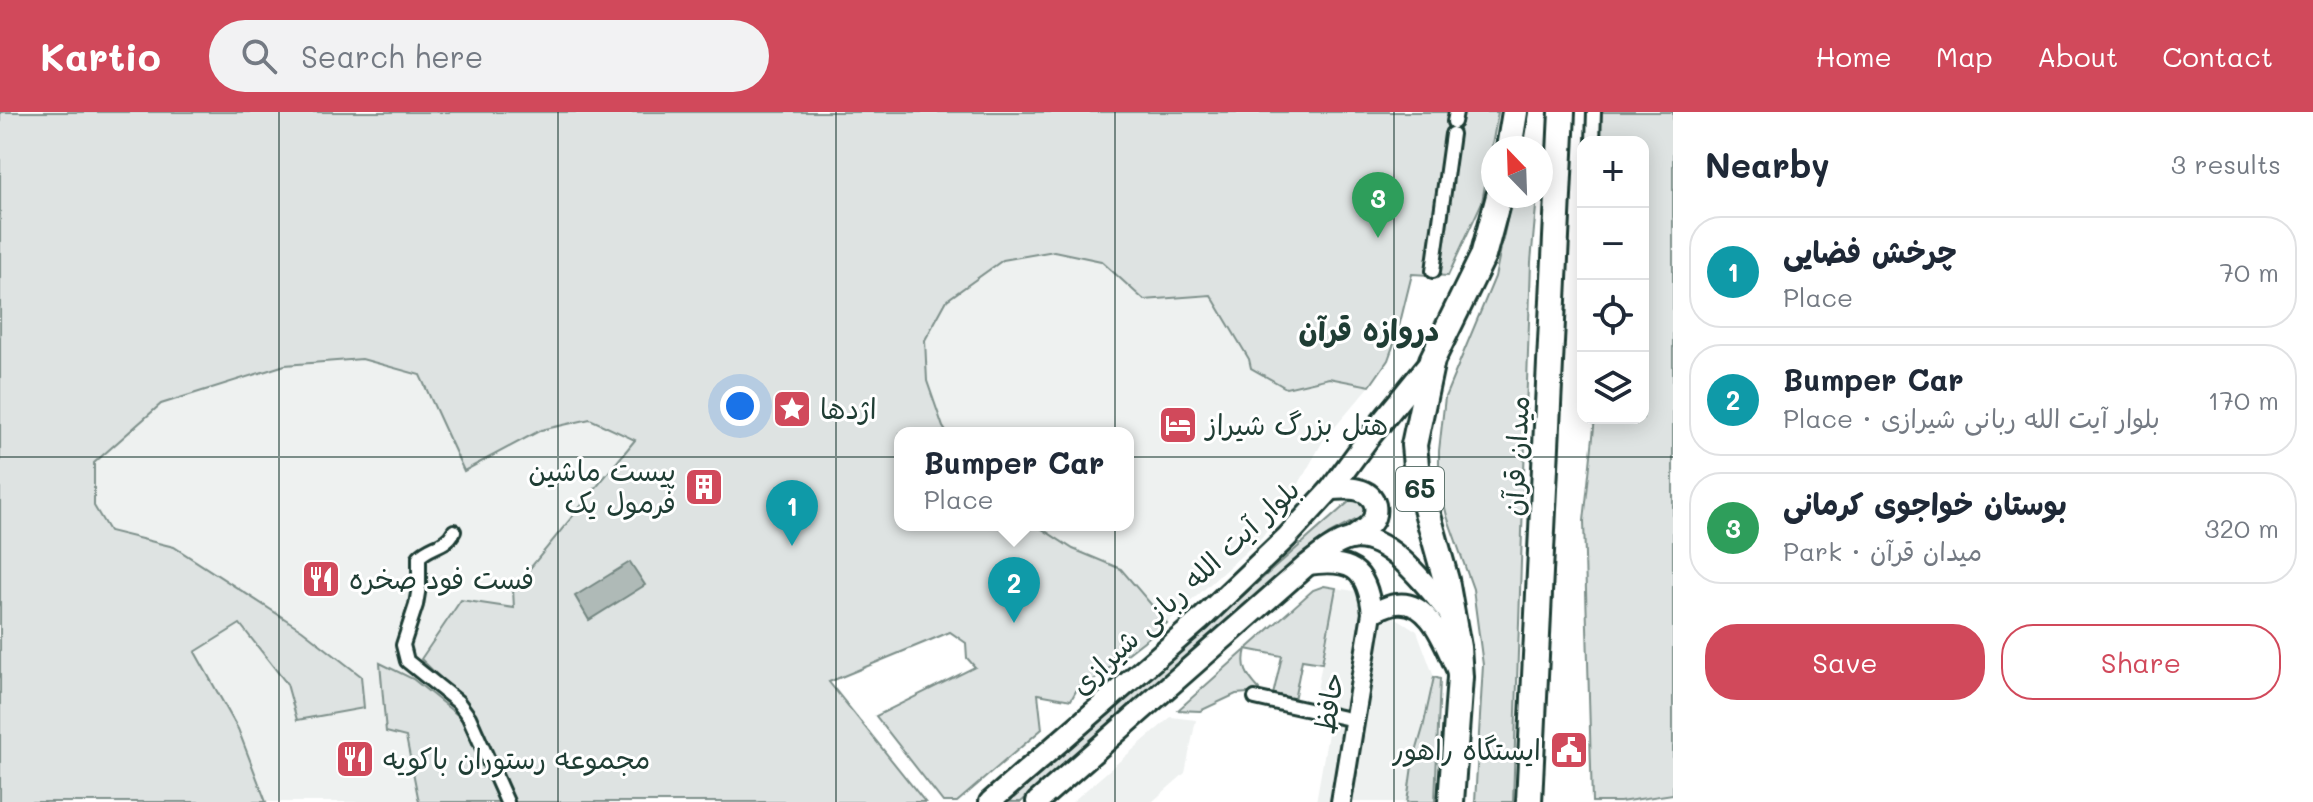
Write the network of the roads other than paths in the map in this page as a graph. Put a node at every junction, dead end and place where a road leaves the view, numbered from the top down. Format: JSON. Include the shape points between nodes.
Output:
{"nodes":[{"id":1,"x":1515,"y":112,"type":"edge"},
{"id":2,"x":1562,"y":112,"type":"edge"},
{"id":3,"x":1594,"y":112,"type":"edge"},
{"id":4,"x":1454,"y":123,"type":"edge"},
{"id":5,"x":1511,"y":136,"type":"edge"},
{"id":6,"x":1593,"y":136,"type":"edge"},
{"id":7,"x":1496,"y":208,"type":"edge"},
{"id":8,"x":1433,"y":271,"type":"dead end"},
{"id":9,"x":1432,"y":360,"type":"junction"},
{"id":10,"x":1331,"y":489,"type":"junction"},
{"id":11,"x":454,"y":531,"type":"dead end"},
{"id":12,"x":1351,"y":539,"type":"junction"},
{"id":13,"x":1307,"y":565,"type":"junction"},
{"id":14,"x":1372,"y":613,"type":"junction"},
{"id":15,"x":1452,"y":616,"type":"junction"},
{"id":16,"x":1460,"y":677,"type":"junction"},
{"id":17,"x":1255,"y":698,"type":"dead end"},
{"id":18,"x":1354,"y":720,"type":"junction"},
{"id":19,"x":1049,"y":798,"type":"edge"},
{"id":20,"x":507,"y":802,"type":"edge"},
{"id":21,"x":990,"y":802,"type":"edge"},
{"id":22,"x":1341,"y":802,"type":"edge"},
{"id":23,"x":1451,"y":802,"type":"edge"},
{"id":24,"x":1529,"y":802,"type":"edge"}],
"edges":[{"from":1,"to":5,"type":"highway"},
{"from":2,"to":24,"type":"highway","name":"میدان قرآن"},
{"from":3,"to":6,"type":"street"},
{"from":4,"to":8,"type":"street"},
{"from":7,"to":9,"type":"highway","number":"65","via":[[1483,256]]},
{"from":9,"to":10,"type":"main road","name":"بلوار آیت الله ربانی شیرازی"},
{"from":9,"to":15,"type":"highway","number":"65","via":[[1414,459]]},
{"from":10,"to":12,"type":"main road","via":[[1362,491],[1375,503],[1372,522]]},
{"from":10,"to":21,"type":"main road","name":"بلوار آیت الله ربانی شیرازی","via":[[1199,621]]},
{"from":11,"to":20,"type":"street","via":[[445,543],[419,557],[416,605],[403,645],[407,661],[469,717]]},
{"from":12,"to":13,"type":"main road"},
{"from":12,"to":15,"type":"main road","via":[[1374,541],[1393,553]]},
{"from":13,"to":14,"type":"main road","via":[[1341,563],[1354,569],[1369,590]]},
{"from":13,"to":19,"type":"main road"},
{"from":14,"to":16,"type":"main road","via":[[1399,603],[1422,611]]},
{"from":14,"to":18,"type":"main road","name":"حافظ"},
{"from":15,"to":16,"type":"highway","number":"65"},
{"from":16,"to":23,"type":"highway","number":"65"},
{"from":17,"to":18,"type":"street"},
{"from":18,"to":22,"type":"main road","name":"حافظ"}]}
